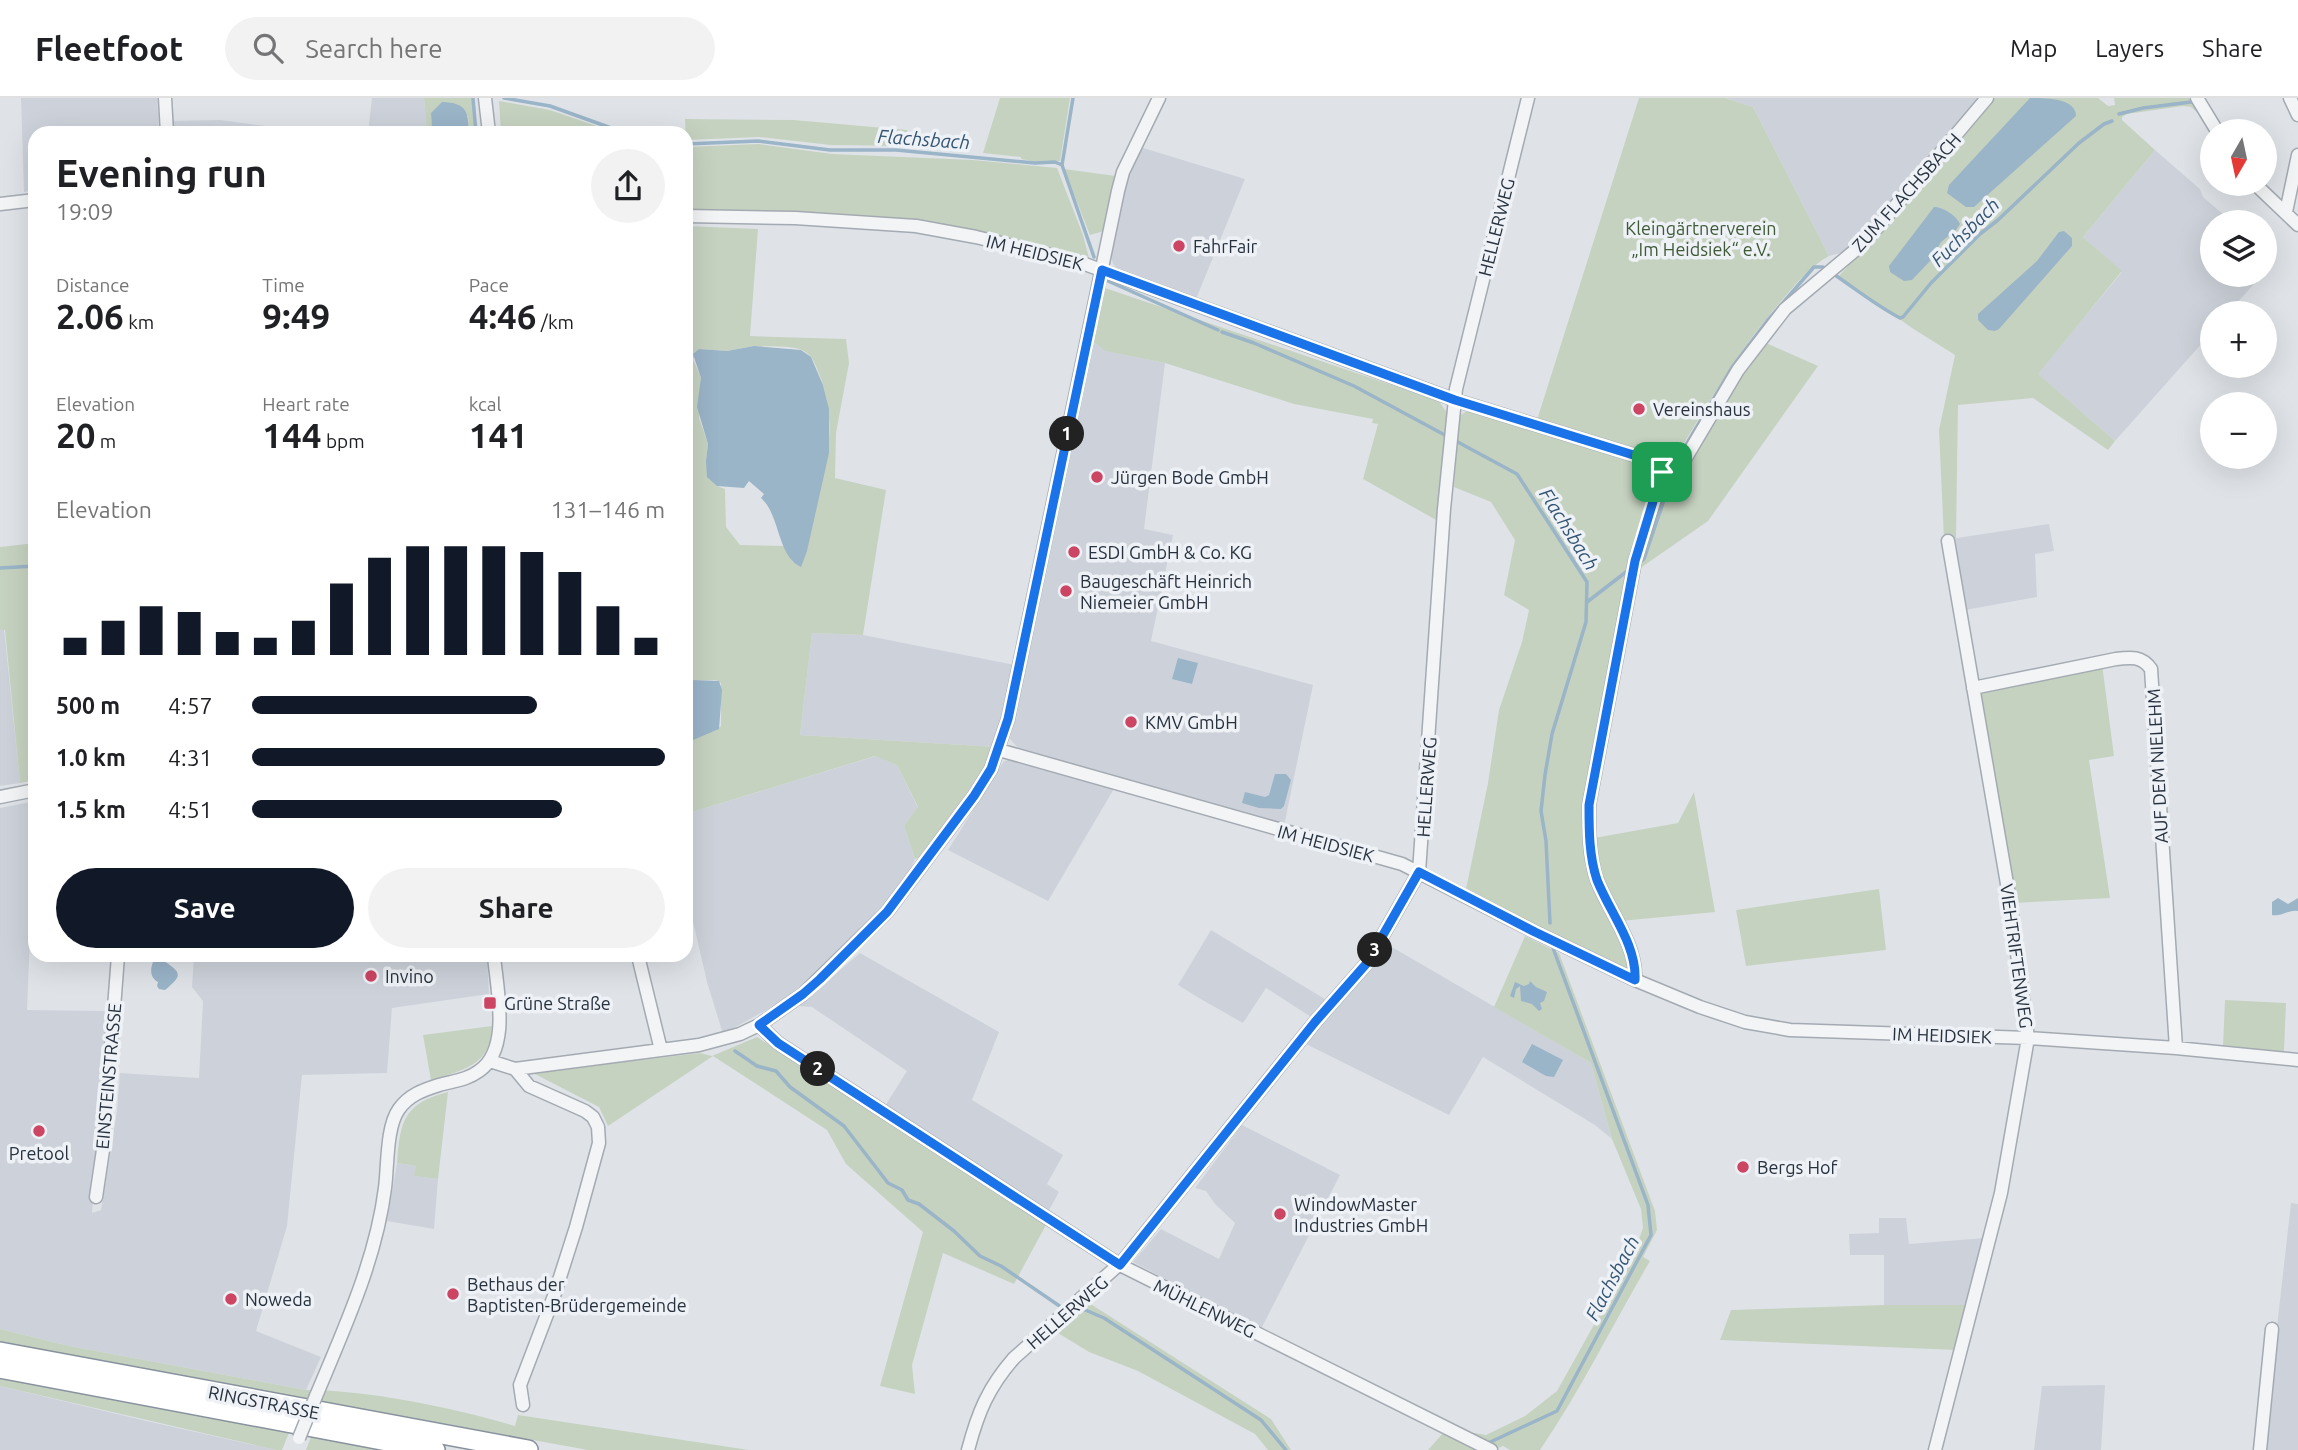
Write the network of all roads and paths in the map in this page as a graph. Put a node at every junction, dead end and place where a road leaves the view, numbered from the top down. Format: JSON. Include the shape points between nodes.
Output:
{"nodes":[{"id":1,"x":165,"y":98,"type":"edge"},
{"id":2,"x":485,"y":98,"type":"edge"},
{"id":3,"x":1159,"y":98,"type":"edge"},
{"id":4,"x":1528,"y":98,"type":"edge"},
{"id":5,"x":1987,"y":98,"type":"edge"},
{"id":6,"x":2197,"y":98,"type":"edge"},
{"id":7,"x":2290,"y":98,"type":"edge"},
{"id":8,"x":2298,"y":115,"type":"edge"},
{"id":9,"x":2210,"y":119,"type":"edge"},
{"id":10,"x":167,"y":126,"type":"edge"},
{"id":11,"x":488,"y":126,"type":"edge"},
{"id":12,"x":2298,"y":155,"type":"edge"},
{"id":13,"x":2293,"y":182,"type":"junction"},
{"id":14,"x":2268,"y":197,"type":"joint"},
{"id":15,"x":28,"y":201,"type":"edge"},
{"id":16,"x":0,"y":204,"type":"edge"},
{"id":17,"x":2286,"y":212,"type":"junction"},
{"id":18,"x":693,"y":216,"type":"edge"},
{"id":19,"x":2298,"y":225,"type":"edge"},
{"id":20,"x":1102,"y":270,"type":"junction"},
{"id":21,"x":1455,"y":400,"type":"junction"},
{"id":22,"x":1662,"y":472,"type":"junction"},
{"id":23,"x":1948,"y":541,"type":"dead end"},
{"id":24,"x":1973,"y":688,"type":"junction"},
{"id":25,"x":999,"y":750,"type":"junction"},
{"id":26,"x":28,"y":791,"type":"edge"},
{"id":27,"x":0,"y":797,"type":"edge"},
{"id":28,"x":1419,"y":872,"type":"junction"},
{"id":29,"x":118,"y":962,"type":"edge"},
{"id":30,"x":494,"y":962,"type":"edge"},
{"id":31,"x":639,"y":962,"type":"edge"},
{"id":32,"x":1635,"y":980,"type":"junction"},
{"id":33,"x":759,"y":1025,"type":"junction"},
{"id":34,"x":2028,"y":1038,"type":"junction"},
{"id":35,"x":2176,"y":1048,"type":"junction"},
{"id":36,"x":661,"y":1050,"type":"junction"},
{"id":37,"x":2298,"y":1060,"type":"edge"},
{"id":38,"x":490,"y":1061,"type":"junction"},
{"id":39,"x":515,"y":1069,"type":"junction"},
{"id":40,"x":96,"y":1197,"type":"dead end"},
{"id":41,"x":1120,"y":1265,"type":"junction"},
{"id":42,"x":2272,"y":1329,"type":"dead end"},
{"id":43,"x":0,"y":1352,"type":"edge"},
{"id":44,"x":0,"y":1368,"type":"edge"},
{"id":45,"x":523,"y":1405,"type":"dead end"},
{"id":46,"x":297,"y":1444,"type":"edge"},
{"id":47,"x":435,"y":1450,"type":"edge"},
{"id":48,"x":528,"y":1450,"type":"edge"},
{"id":49,"x":968,"y":1450,"type":"edge"},
{"id":50,"x":1491,"y":1450,"type":"edge"},
{"id":51,"x":1935,"y":1450,"type":"edge"},
{"id":52,"x":2260,"y":1450,"type":"edge"}],
"edges":[{"from":1,"to":10,"type":"street"},
{"from":2,"to":11,"type":"street"},
{"from":3,"to":20,"type":"street","via":[[1124,172]]},
{"from":4,"to":21,"type":"street","name":"HELLERWEG"},
{"from":5,"to":22,"type":"street","name":"ZUM FLACHSBACH","via":[[1865,242],[1796,298],[1764,334],[1684,461]]},
{"from":6,"to":9,"type":"street"},
{"from":7,"to":8,"type":"street"},
{"from":12,"to":13,"type":"street"},
{"from":13,"to":14,"type":"street"},
{"from":13,"to":17,"type":"street"},
{"from":14,"to":17,"type":"street"},
{"from":15,"to":16,"type":"street"},
{"from":17,"to":19,"type":"street"},
{"from":18,"to":20,"type":"street","name":"IM HEIDSIEK","via":[[916,226]]},
{"from":20,"to":21,"type":"street","name":"IM HEIDSIEK"},
{"from":20,"to":25,"type":"street"},
{"from":21,"to":22,"type":"street","name":"IM HEIDSIEK","via":[[1653,461]]},
{"from":21,"to":28,"type":"street","name":"HELLERWEG"},
{"from":22,"to":32,"type":"street","via":[[1635,561],[1589,805],[1596,877],[1631,949]]},
{"from":23,"to":24,"type":"street","name":"VIEHTRIFTENWEG"},
{"from":24,"to":34,"type":"street","name":"VIEHTRIFTENWEG","via":[[2011,907]]},
{"from":24,"to":35,"type":"street","name":"AUF DEM NIELEHM","via":[[2124,658],[2141,659],[2151,669]]},
{"from":25,"to":28,"type":"street","name":"IM HEIDSIEK"},
{"from":25,"to":33,"type":"street","via":[[974,796],[887,912],[820,979]]},
{"from":26,"to":27,"type":"street"},
{"from":28,"to":32,"type":"street","name":"IM HEIDSIEK"},
{"from":28,"to":41,"type":"street","name":"HELLERWEG","via":[[1367,963]]},
{"from":29,"to":40,"type":"street","name":"EINSTEINSTRASSE"},
{"from":30,"to":38,"type":"street","via":[[499,1031]]},
{"from":31,"to":36,"type":"street"},
{"from":32,"to":34,"type":"street","name":"IM HEIDSIEK","via":[[1700,1007],[1774,1028]]},
{"from":33,"to":36,"type":"street","via":[[722,1040]]},
{"from":33,"to":41,"type":"street","name":"MÜHLENWEG","via":[[778,1043]]},
{"from":34,"to":35,"type":"street","name":"IM HEIDSIEK"},
{"from":34,"to":51,"type":"street","name":"VIEHTRIFTENWEG","via":[[2001,1193]]},
{"from":35,"to":37,"type":"street","name":"IM HEIDSIEK"},
{"from":36,"to":39,"type":"street"},
{"from":38,"to":39,"type":"street"},
{"from":38,"to":46,"type":"street","bridge":true,"via":[[464,1079],[419,1091],[395,1115],[376,1234],[348,1319]]},
{"from":39,"to":45,"type":"street","via":[[528,1086],[593,1117],[599,1143],[554,1296],[520,1385]]},
{"from":41,"to":49,"type":"street","name":"HELLERWEG","via":[[1002,1372],[981,1406]]},
{"from":41,"to":50,"type":"street","name":"MÜHLENWEG"},
{"from":42,"to":52,"type":"street"},
{"from":43,"to":48,"type":"highway","name":"RINGSTRASSE"},
{"from":44,"to":47,"type":"highway","name":"RINGSTRASSE"}]}
